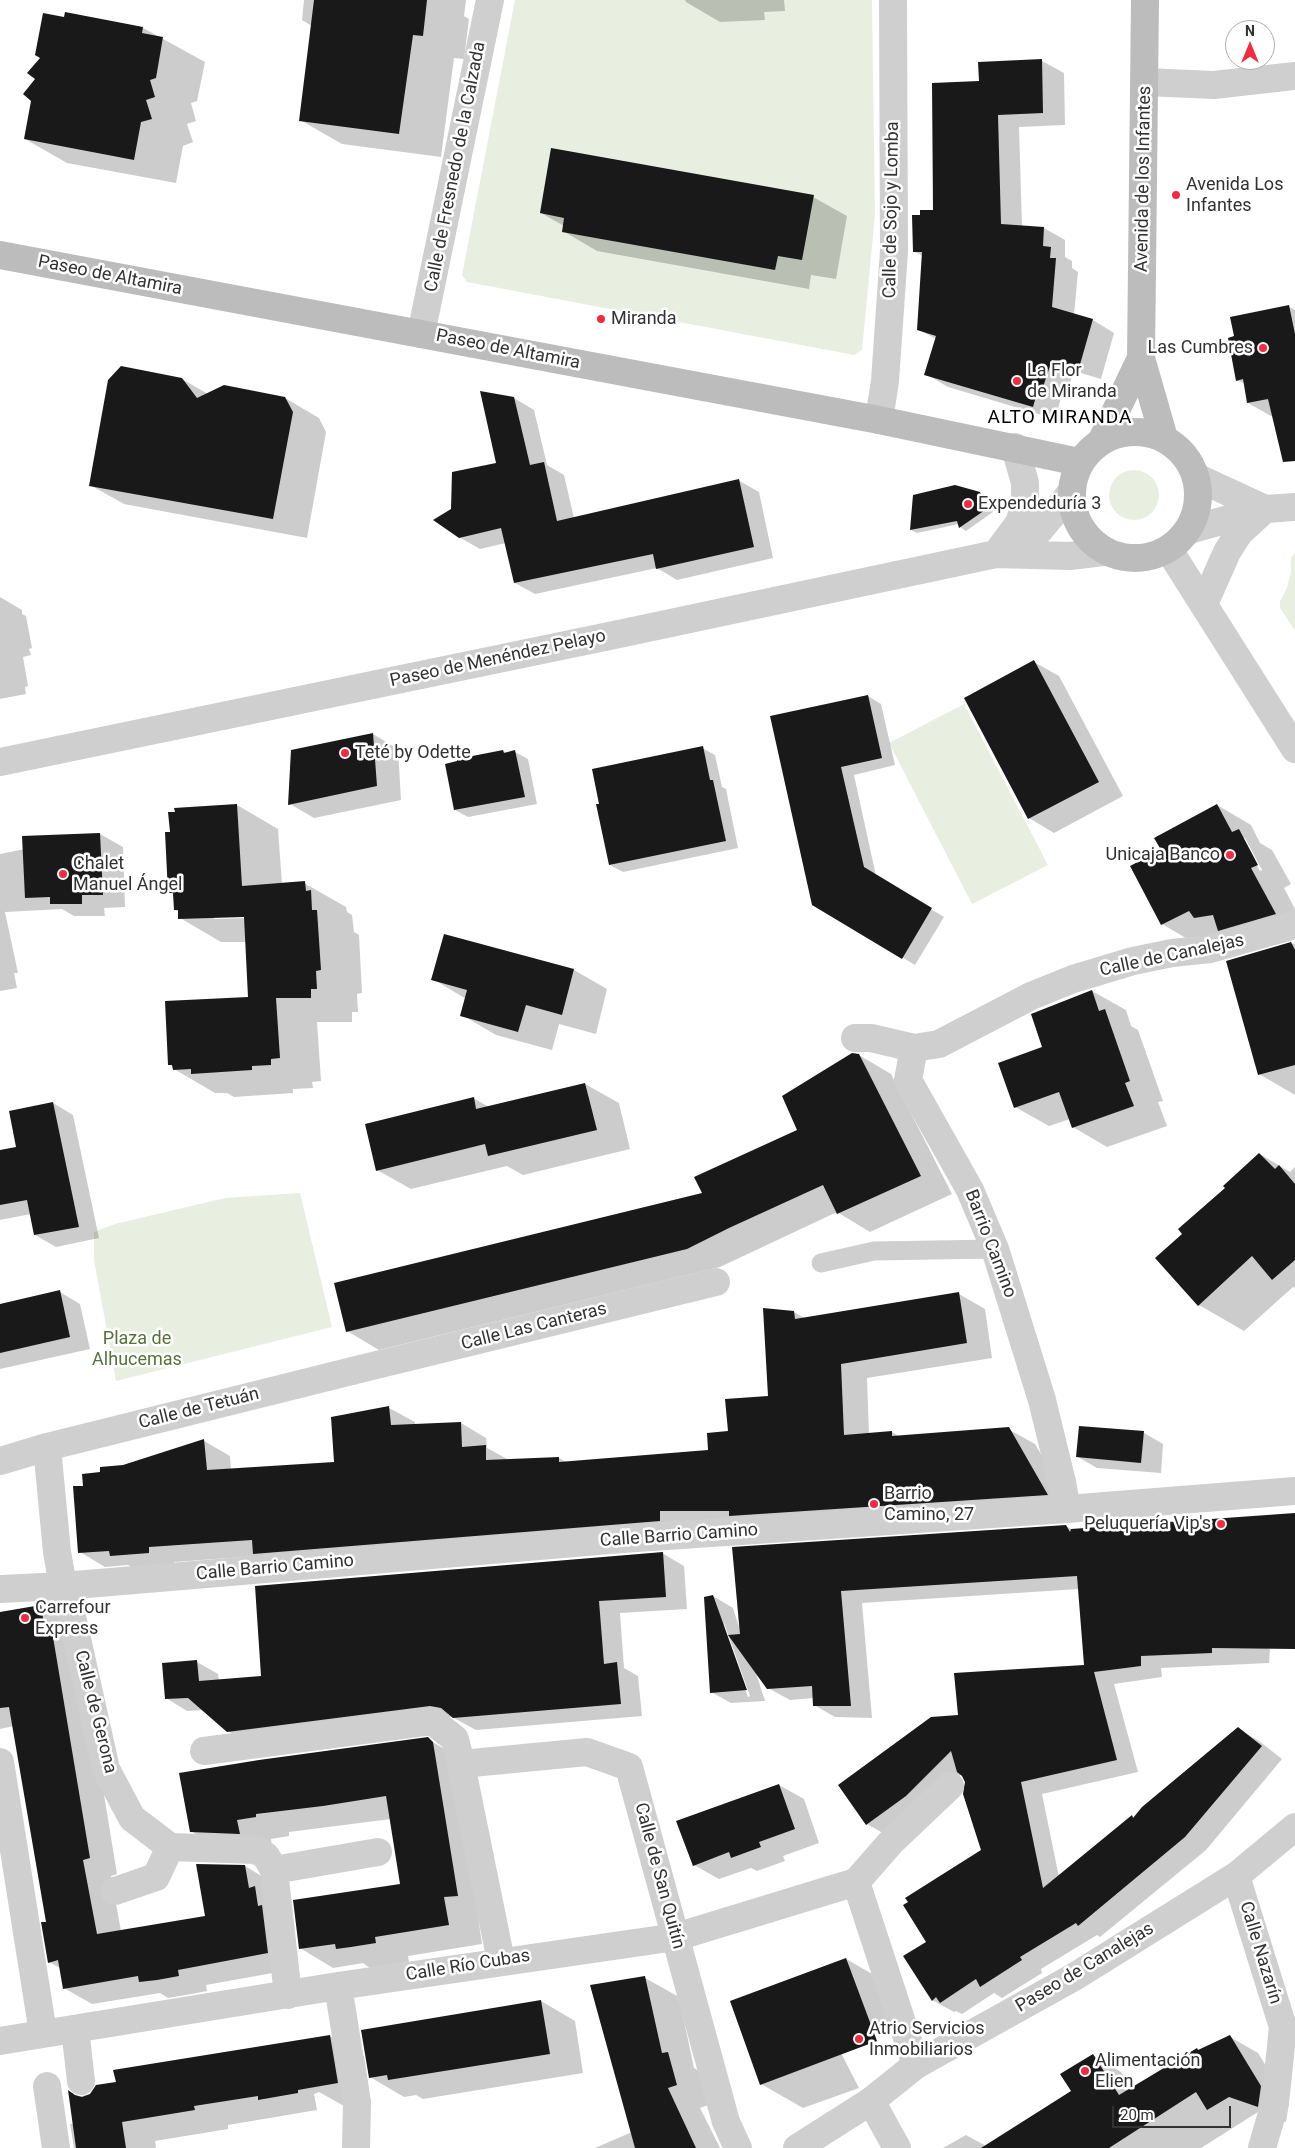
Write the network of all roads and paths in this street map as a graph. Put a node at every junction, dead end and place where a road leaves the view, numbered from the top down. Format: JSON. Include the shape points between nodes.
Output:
{"nodes":[{"id":1,"x":490,"y":0,"type":"edge"},
{"id":2,"x":893,"y":0,"type":"edge"},
{"id":3,"x":1145,"y":0,"type":"edge"},
{"id":4,"x":1295,"y":76,"type":"edge"},
{"id":5,"x":1145,"y":82,"type":"junction"},
{"id":6,"x":0,"y":255,"type":"edge"},
{"id":7,"x":421,"y":334,"type":"junction"},
{"id":8,"x":1141,"y":358,"type":"junction"},
{"id":9,"x":878,"y":420,"type":"junction"},
{"id":10,"x":1164,"y":438,"type":"junction"},
{"id":11,"x":1102,"y":440,"type":"junction"},
{"id":12,"x":1016,"y":447,"type":"junction"},
{"id":13,"x":1079,"y":462,"type":"junction"},
{"id":14,"x":1196,"y":477,"type":"junction"},
{"id":15,"x":1070,"y":495,"type":"junction"},
{"id":16,"x":1295,"y":507,"type":"edge"},
{"id":17,"x":1265,"y":509,"type":"junction"},
{"id":18,"x":1189,"y":530,"type":"junction"},
{"id":19,"x":1169,"y":550,"type":"junction"},
{"id":20,"x":1103,"y":552,"type":"junction"},
{"id":21,"x":996,"y":554,"type":"junction"},
{"id":22,"x":1204,"y":604,"type":"junction"},
{"id":23,"x":1295,"y":749,"type":"edge"},
{"id":24,"x":0,"y":762,"type":"edge"},
{"id":25,"x":1295,"y":925,"type":"edge"},
{"id":26,"x":855,"y":1038,"type":"dead end"},
{"id":27,"x":914,"y":1048,"type":"junction"},
{"id":28,"x":995,"y":1249,"type":"junction"},
{"id":29,"x":821,"y":1263,"type":"dead end"},
{"id":30,"x":716,"y":1282,"type":"dead end"},
{"id":31,"x":352,"y":1370,"type":"joint"},
{"id":32,"x":47,"y":1447,"type":"junction"},
{"id":33,"x":0,"y":1461,"type":"edge"},
{"id":34,"x":1295,"y":1490,"type":"edge"},
{"id":35,"x":1067,"y":1509,"type":"junction"},
{"id":36,"x":63,"y":1586,"type":"junction"},
{"id":37,"x":0,"y":1589,"type":"edge"},
{"id":38,"x":204,"y":1750,"type":"dead end"},
{"id":39,"x":0,"y":1762,"type":"edge"},
{"id":40,"x":462,"y":1764,"type":"junction"},
{"id":41,"x":950,"y":1786,"type":"dead end"},
{"id":42,"x":1295,"y":1827,"type":"edge"},
{"id":43,"x":170,"y":1847,"type":"junction"},
{"id":44,"x":378,"y":1852,"type":"dead end"},
{"id":45,"x":274,"y":1870,"type":"junction"},
{"id":46,"x":1236,"y":1876,"type":"junction"},
{"id":47,"x":856,"y":1882,"type":"junction"},
{"id":48,"x":115,"y":1891,"type":"dead end"},
{"id":49,"x":676,"y":1937,"type":"junction"},
{"id":50,"x":502,"y":1961,"type":"junction"},
{"id":51,"x":338,"y":1986,"type":"junction"},
{"id":52,"x":288,"y":1996,"type":"junction"},
{"id":53,"x":75,"y":2029,"type":"junction"},
{"id":54,"x":43,"y":2033,"type":"junction"},
{"id":55,"x":0,"y":2041,"type":"edge"},
{"id":56,"x":916,"y":2065,"type":"junction"},
{"id":57,"x":81,"y":2081,"type":"dead end"},
{"id":58,"x":47,"y":2086,"type":"dead end"},
{"id":59,"x":871,"y":2101,"type":"junction"},
{"id":60,"x":56,"y":2148,"type":"edge"},
{"id":61,"x":356,"y":2148,"type":"edge"},
{"id":62,"x":738,"y":2148,"type":"edge"},
{"id":63,"x":797,"y":2148,"type":"edge"},
{"id":64,"x":897,"y":2148,"type":"edge"},
{"id":65,"x":1262,"y":2148,"type":"edge"}],
"edges":[{"from":1,"to":7,"type":"street","name":"Calle de Fresnedo de la Calzada"},
{"from":2,"to":9,"type":"street","name":"Calle de Sojo y Lomba","via":[[894,251],[885,382]]},
{"from":3,"to":5,"type":"main road","name":"Avenida de los Infantes"},
{"from":4,"to":5,"type":"street","via":[[1214,85]]},
{"from":5,"to":8,"type":"main road","name":"Avenida de los Infantes"},
{"from":6,"to":7,"type":"main road","name":"Paseo de Altamira"},
{"from":7,"to":9,"type":"main road","name":"Paseo de Altamira"},
{"from":8,"to":10,"type":"main road","name":"Avenida de los Infantes"},
{"from":8,"to":11,"type":"main road","name":"Avenida de los Infantes"},
{"from":9,"to":12,"type":"main road","name":"Paseo de Altamira"},
{"from":10,"to":11,"type":"main road","via":[[1136,430]]},
{"from":10,"to":14,"type":"main road","via":[[1182,452]]},
{"from":11,"to":13,"type":"main road"},
{"from":12,"to":13,"type":"main road","name":"Paseo de Altamira"},
{"from":12,"to":21,"type":"street","via":[[1025,483],[1025,505],[1019,523]]},
{"from":13,"to":15,"type":"main road"},
{"from":14,"to":17,"type":"street"},
{"from":14,"to":18,"type":"main road","via":[[1198,506]]},
{"from":15,"to":20,"type":"main road","via":[[1078,525]]},
{"from":15,"to":21,"type":"street","name":"Paseo de Menéndez Pelayo","via":[[1037,533]]},
{"from":16,"to":17,"type":"street"},
{"from":17,"to":18,"type":"street"},
{"from":17,"to":22,"type":"street","via":[[1239,533]]},
{"from":18,"to":19,"type":"main road"},
{"from":19,"to":20,"type":"main road","via":[[1136,560]]},
{"from":19,"to":22,"type":"street"},
{"from":20,"to":21,"type":"street","name":"Paseo de Menéndez Pelayo","via":[[1070,556]]},
{"from":21,"to":24,"type":"street","name":"Paseo de Menéndez Pelayo"},
{"from":22,"to":23,"type":"street"},
{"from":25,"to":27,"type":"street","name":"Calle de Canalejas","via":[[1210,950],[1133,961],[1073,979],[1031,996],[939,1044]]},
{"from":26,"to":27,"type":"street","via":[[871,1038]]},
{"from":27,"to":28,"type":"street","name":"Barrio Camino","via":[[908,1080],[970,1190]]},
{"from":28,"to":29,"type":"lane","via":[[874,1251]]},
{"from":28,"to":35,"type":"street","name":"Barrio Camino","via":[[1042,1400]]},
{"from":30,"to":31,"type":"street","name":"Calle Las Canteras"},
{"from":31,"to":32,"type":"street","name":"Calle de Tetuán"},
{"from":32,"to":33,"type":"street","name":"Calle de Tetuán"},
{"from":32,"to":36,"type":"street"},
{"from":34,"to":35,"type":"street","name":"Calle Barrio Camino"},
{"from":35,"to":36,"type":"street","name":"Calle Barrio Camino","via":[[613,1540]]},
{"from":36,"to":37,"type":"street"},
{"from":36,"to":43,"type":"street","name":"Calle de Gerona","via":[[106,1769],[132,1818]]},
{"from":38,"to":40,"type":"street","via":[[432,1721],[455,1739]]},
{"from":39,"to":54,"type":"street"},
{"from":40,"to":49,"type":"street","name":"Calle de San Quitín","via":[[587,1752],[629,1767]]},
{"from":40,"to":50,"type":"street"},
{"from":41,"to":47,"type":"street","via":[[892,1841]]},
{"from":42,"to":46,"type":"street","name":"Paseo de Canalejas"},
{"from":43,"to":45,"type":"street","via":[[256,1850],[266,1856]]},
{"from":43,"to":48,"type":"street","via":[[156,1877]]},
{"from":44,"to":45,"type":"street"},
{"from":45,"to":52,"type":"street"},
{"from":46,"to":56,"type":"street","name":"Paseo de Canalejas","via":[[1074,1977]]},
{"from":46,"to":65,"type":"street","name":"Calle Nazarín","via":[[1283,2027],[1275,2103]]},
{"from":47,"to":49,"type":"street","name":"Calle Río Cubas"},
{"from":47,"to":56,"type":"street"},
{"from":49,"to":50,"type":"street","name":"Calle Río Cubas"},
{"from":49,"to":62,"type":"street","name":"Calle de San Quitín","via":[[726,2122]]},
{"from":50,"to":51,"type":"street","name":"Calle Río Cubas"},
{"from":51,"to":52,"type":"street","name":"Calle Río Cubas"},
{"from":51,"to":61,"type":"street","via":[[357,2104]]},
{"from":52,"to":53,"type":"street","name":"Calle Río Cubas"},
{"from":53,"to":54,"type":"street","name":"Calle Río Cubas"},
{"from":53,"to":57,"type":"street"},
{"from":54,"to":55,"type":"street","name":"Calle Río Cubas"},
{"from":56,"to":59,"type":"street","name":"Paseo de Canalejas"},
{"from":58,"to":60,"type":"street"},
{"from":59,"to":63,"type":"street","name":"Paseo de Canalejas"},
{"from":59,"to":64,"type":"street"}]}
